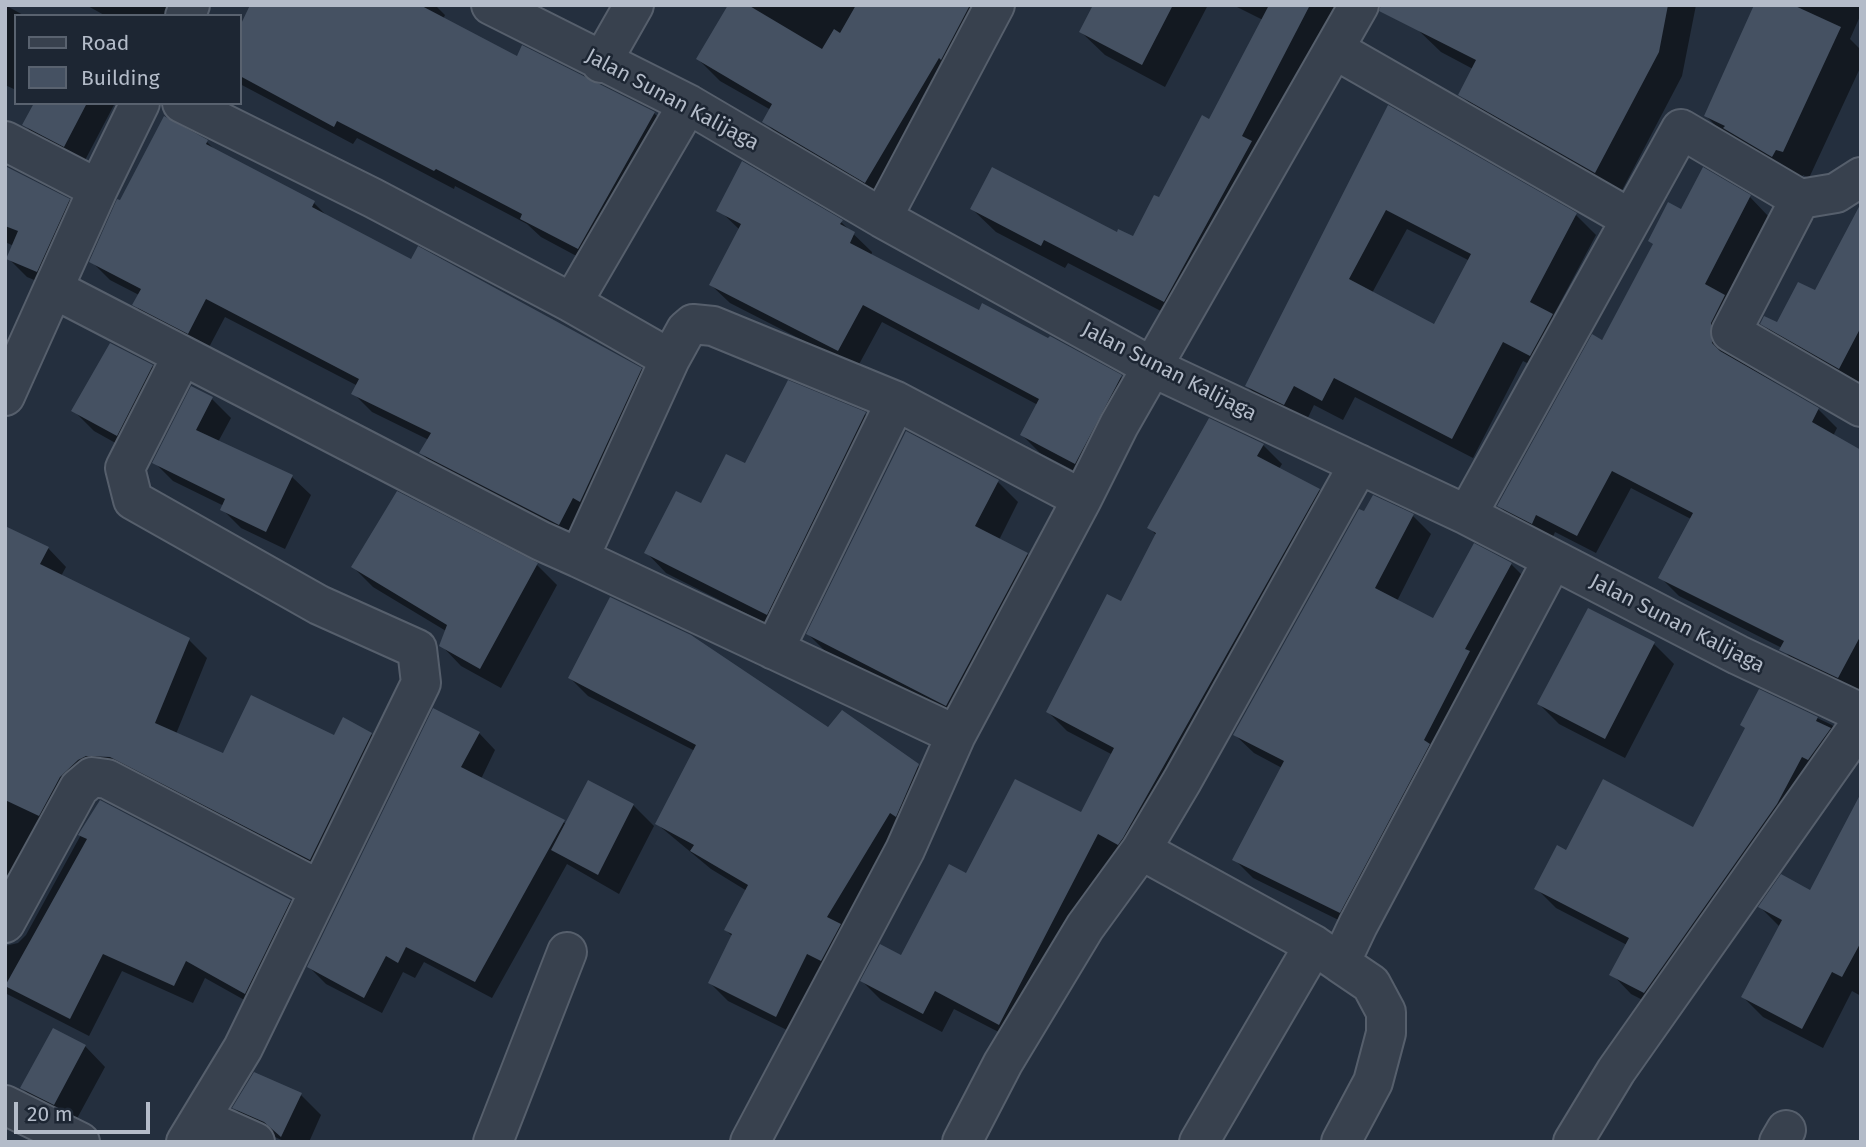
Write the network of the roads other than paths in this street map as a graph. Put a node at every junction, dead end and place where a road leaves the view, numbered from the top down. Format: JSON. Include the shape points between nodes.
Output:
{"nodes":[{"id":1,"x":491,"y":5,"type":"edge"},
{"id":2,"x":634,"y":5,"type":"edge"},
{"id":3,"x":996,"y":5,"type":"edge"},
{"id":4,"x":1359,"y":5,"type":"edge"},
{"id":5,"x":1334,"y":49,"type":"junction"},
{"id":6,"x":601,"y":63,"type":"junction"},
{"id":7,"x":688,"y":104,"type":"junction"},
{"id":8,"x":139,"y":105,"type":"edge"},
{"id":9,"x":186,"y":105,"type":"edge"},
{"id":10,"x":5,"y":141,"type":"edge"},
{"id":11,"x":1861,"y":177,"type":"edge"},
{"id":12,"x":98,"y":189,"type":"junction"},
{"id":13,"x":1800,"y":199,"type":"junction"},
{"id":14,"x":882,"y":218,"type":"junction"},
{"id":15,"x":1629,"y":218,"type":"junction"},
{"id":16,"x":54,"y":289,"type":"junction"},
{"id":17,"x":572,"y":303,"type":"junction"},
{"id":18,"x":182,"y":356,"type":"junction"},
{"id":19,"x":670,"y":359,"type":"junction"},
{"id":20,"x":1154,"y":368,"type":"junction"},
{"id":21,"x":5,"y":396,"type":"edge"},
{"id":22,"x":896,"y":401,"type":"junction"},
{"id":23,"x":1861,"y":407,"type":"edge"},
{"id":24,"x":1359,"y":464,"type":"junction"},
{"id":25,"x":1082,"y":499,"type":"junction"},
{"id":26,"x":1467,"y":514,"type":"junction"},
{"id":27,"x":579,"y":558,"type":"junction"},
{"id":28,"x":1552,"y":561,"type":"junction"},
{"id":29,"x":774,"y":650,"type":"junction"},
{"id":30,"x":1861,"y":713,"type":"edge"},
{"id":31,"x":1861,"y":723,"type":"edge"},
{"id":32,"x":956,"y":735,"type":"junction"},
{"id":33,"x":1141,"y":850,"type":"junction"},
{"id":34,"x":318,"y":889,"type":"junction"},
{"id":35,"x":5,"y":923,"type":"edge"},
{"id":36,"x":567,"y":952,"type":"dead end"},
{"id":37,"x":1327,"y":954,"type":"junction"},
{"id":38,"x":5,"y":1105,"type":"edge"},
{"id":39,"x":194,"y":1130,"type":"edge"},
{"id":40,"x":80,"y":1142,"type":"edge"},
{"id":41,"x":255,"y":1142,"type":"edge"},
{"id":42,"x":493,"y":1142,"type":"edge"},
{"id":43,"x":750,"y":1142,"type":"edge"},
{"id":44,"x":962,"y":1142,"type":"edge"},
{"id":45,"x":1199,"y":1142,"type":"edge"},
{"id":46,"x":1341,"y":1142,"type":"edge"},
{"id":47,"x":1573,"y":1142,"type":"edge"}],
"edges":[{"from":1,"to":6,"type":"street","name":"Jalan Sunan Kalijaga"},
{"from":2,"to":6,"type":"street"},
{"from":3,"to":14,"type":"street"},
{"from":4,"to":5,"type":"street"},
{"from":5,"to":15,"type":"street"},
{"from":5,"to":20,"type":"street"},
{"from":6,"to":7,"type":"street","name":"Jalan Sunan Kalijaga"},
{"from":7,"to":14,"type":"street","name":"Jalan Sunan Kalijaga"},
{"from":7,"to":17,"type":"street"},
{"from":8,"to":12,"type":"street"},
{"from":9,"to":17,"type":"street"},
{"from":10,"to":12,"type":"street"},
{"from":11,"to":13,"type":"street","via":[[1836,193]]},
{"from":12,"to":16,"type":"street"},
{"from":13,"to":15,"type":"street","via":[[1681,129]]},
{"from":13,"to":23,"type":"street","via":[[1731,332]]},
{"from":14,"to":20,"type":"street","name":"Jalan Sunan Kalijaga"},
{"from":15,"to":26,"type":"street"},
{"from":16,"to":18,"type":"street"},
{"from":16,"to":21,"type":"street"},
{"from":17,"to":19,"type":"street"},
{"from":18,"to":27,"type":"street"},
{"from":18,"to":34,"type":"street","via":[[125,468],[134,500],[319,605],[417,649],[421,683]]},
{"from":19,"to":22,"type":"street","via":[[686,330],[703,324]]},
{"from":19,"to":27,"type":"street"},
{"from":20,"to":24,"type":"street","name":"Jalan Sunan Kalijaga"},
{"from":20,"to":25,"type":"street"},
{"from":22,"to":25,"type":"street"},
{"from":22,"to":29,"type":"street"},
{"from":24,"to":26,"type":"street","name":"Jalan Sunan Kalijaga"},
{"from":24,"to":33,"type":"street"},
{"from":25,"to":32,"type":"street"},
{"from":26,"to":28,"type":"street","name":"Jalan Sunan Kalijaga"},
{"from":27,"to":29,"type":"street"},
{"from":28,"to":30,"type":"street","name":"Jalan Sunan Kalijaga"},
{"from":28,"to":37,"type":"street"},
{"from":29,"to":32,"type":"street"},
{"from":31,"to":47,"type":"street","via":[[1616,1071]]},
{"from":32,"to":43,"type":"street","via":[[905,850]]},
{"from":33,"to":37,"type":"street"},
{"from":33,"to":44,"type":"street","via":[[1085,927],[1003,1063]]},
{"from":34,"to":35,"type":"street","via":[[107,779],[92,778],[79,788]]},
{"from":34,"to":39,"type":"street","via":[[243,1048]]},
{"from":36,"to":42,"type":"street"},
{"from":37,"to":45,"type":"street"},
{"from":37,"to":46,"type":"street","via":[[1371,984],[1386,1012],[1386,1033],[1373,1082]]},
{"from":38,"to":40,"type":"street"},
{"from":39,"to":41,"type":"street"}]}
